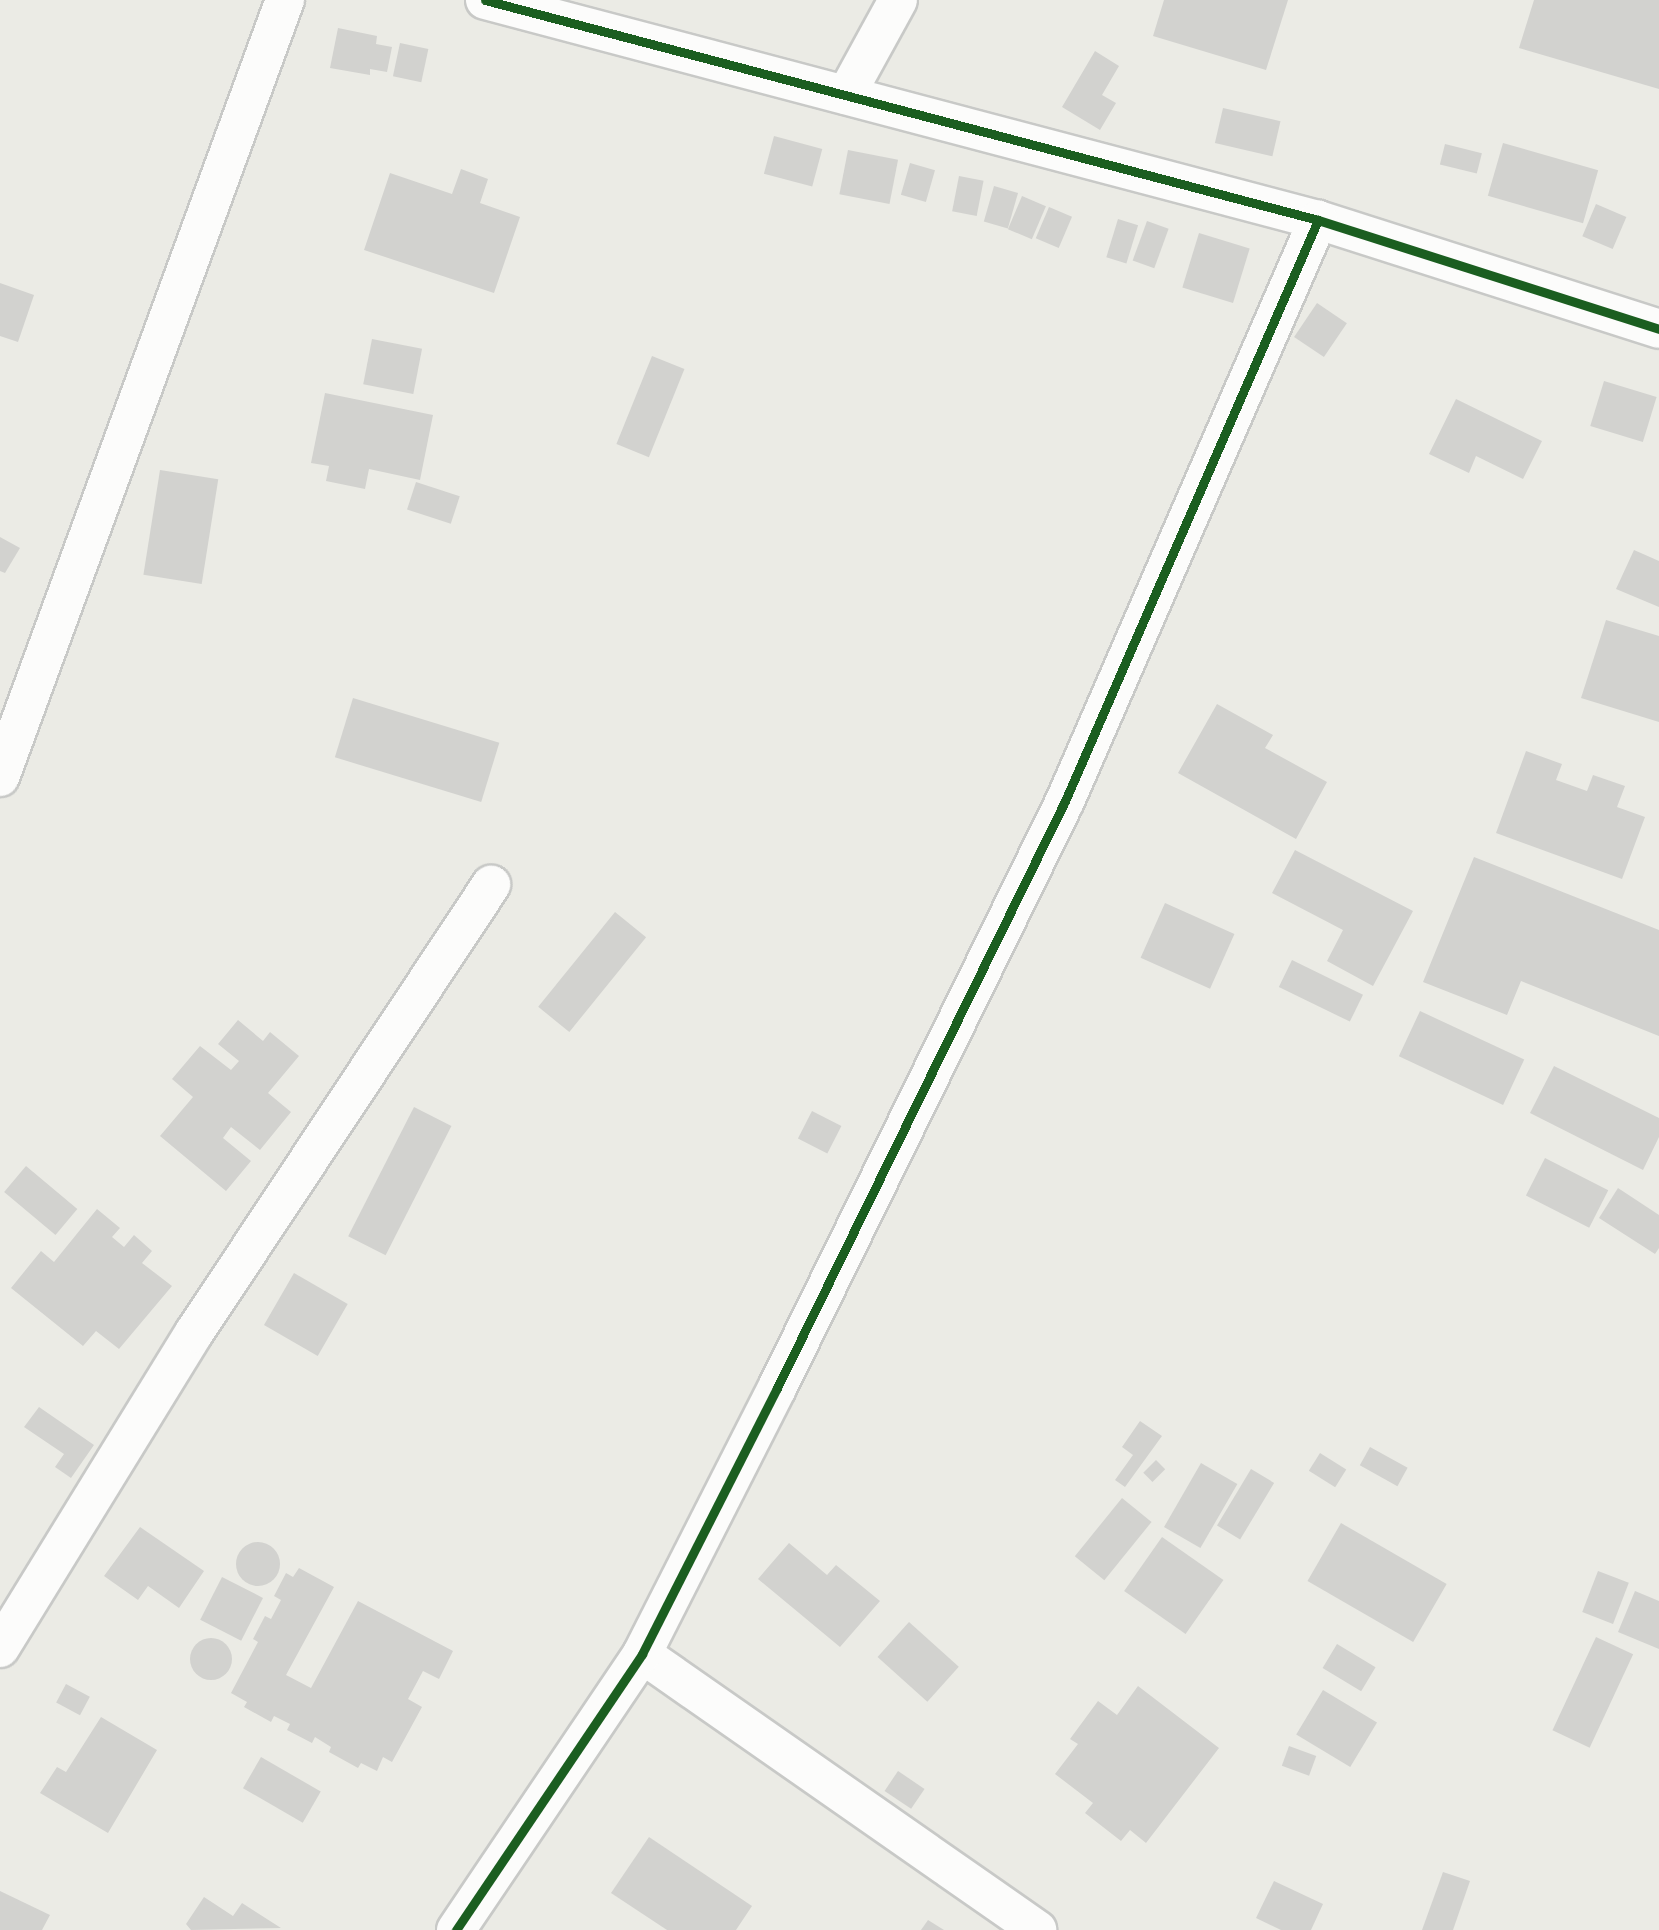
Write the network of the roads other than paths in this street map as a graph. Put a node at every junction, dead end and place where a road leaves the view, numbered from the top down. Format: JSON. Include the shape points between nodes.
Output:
{"nodes":[{"id":1,"x":285,"y":0,"type":"edge"},
{"id":2,"x":485,"y":0,"type":"edge"},
{"id":3,"x":898,"y":0,"type":"edge"},
{"id":4,"x":846,"y":95,"type":"junction"},
{"id":5,"x":1318,"y":220,"type":"junction"},
{"id":6,"x":1659,"y":329,"type":"edge"},
{"id":7,"x":0,"y":777,"type":"edge"},
{"id":8,"x":491,"y":885,"type":"dead end"},
{"id":9,"x":0,"y":1648,"type":"edge"},
{"id":10,"x":642,"y":1654,"type":"junction"},
{"id":11,"x":456,"y":1930,"type":"edge"},
{"id":12,"x":1037,"y":1930,"type":"edge"}],
"edges":[{"from":1,"to":7,"type":"street"},
{"from":2,"to":4,"type":"street"},
{"from":3,"to":4,"type":"street"},
{"from":4,"to":5,"type":"street"},
{"from":5,"to":6,"type":"street"},
{"from":5,"to":10,"type":"street","via":[[1065,801]]},
{"from":8,"to":9,"type":"street","via":[[194,1333]]},
{"from":10,"to":11,"type":"street"},
{"from":10,"to":12,"type":"street"}]}
